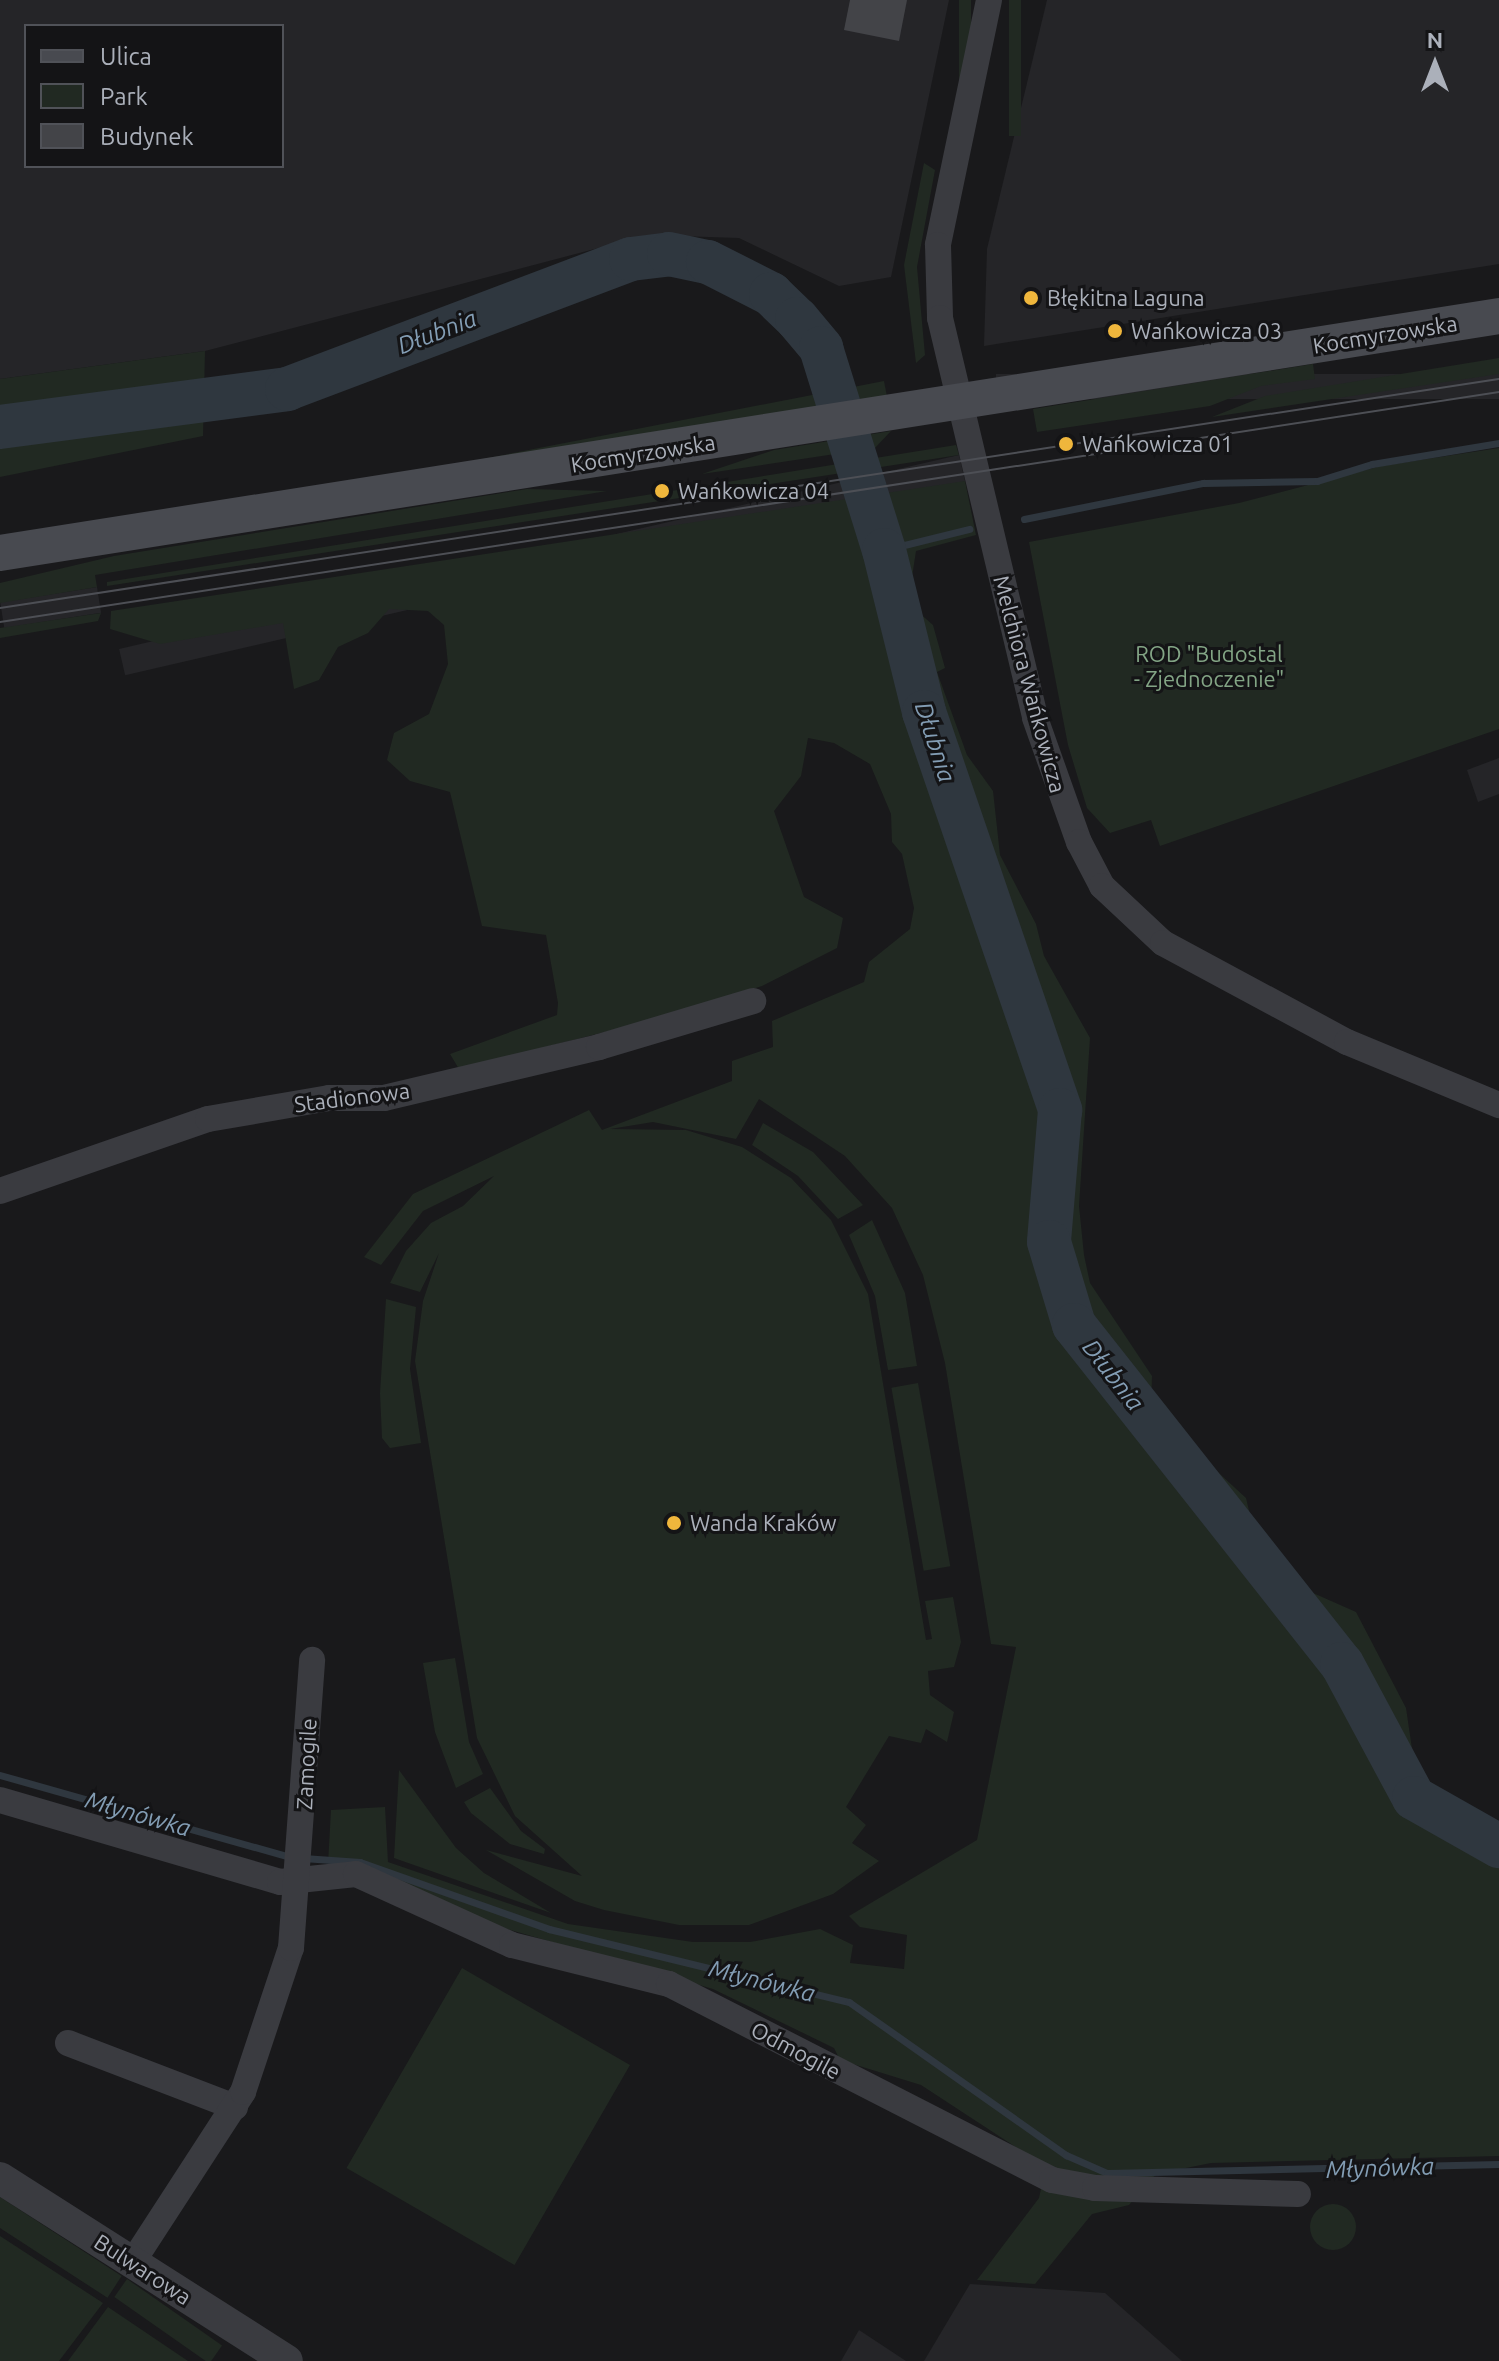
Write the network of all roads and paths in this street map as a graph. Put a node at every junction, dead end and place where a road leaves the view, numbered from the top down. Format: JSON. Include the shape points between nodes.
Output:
{"nodes":[{"id":1,"x":989,"y":0,"type":"edge"},
{"id":2,"x":1499,"y":316,"type":"edge"},
{"id":3,"x":959,"y":403,"type":"junction"},
{"id":4,"x":73,"y":546,"type":"junction"},
{"id":5,"x":0,"y":553,"type":"edge"},
{"id":6,"x":0,"y":571,"type":"edge"},
{"id":7,"x":753,"y":1001,"type":"dead end"},
{"id":8,"x":1499,"y":1105,"type":"edge"},
{"id":9,"x":0,"y":1191,"type":"edge"},
{"id":10,"x":312,"y":1660,"type":"dead end"},
{"id":11,"x":0,"y":1800,"type":"edge"},
{"id":12,"x":300,"y":1876,"type":"junction"},
{"id":13,"x":68,"y":2043,"type":"dead end"},
{"id":14,"x":235,"y":2107,"type":"junction"},
{"id":15,"x":0,"y":2178,"type":"edge"},
{"id":16,"x":1298,"y":2194,"type":"dead end"},
{"id":17,"x":132,"y":2263,"type":"junction"},
{"id":18,"x":287,"y":2361,"type":"edge"}],
"edges":[{"from":1,"to":3,"type":"street","name":"Melchiora Wańkowicza","via":[[938,245],[940,318]]},
{"from":2,"to":3,"type":"main road","name":"Kocmyrzowska"},
{"from":3,"to":4,"type":"main road","name":"Kocmyrzowska"},
{"from":3,"to":8,"type":"street","name":"Melchiora Wańkowicza","via":[[1035,718],[1067,814],[1102,886],[1163,943],[1241,989],[1400,1066]]},
{"from":4,"to":5,"type":"main road","name":"Kocmyrzowska"},
{"from":4,"to":6,"type":"main road","name":"Kocmyrzowska"},
{"from":7,"to":9,"type":"street","name":"Stadionowa","via":[[599,1047],[384,1098],[329,1098],[208,1119]]},
{"from":10,"to":12,"type":"street","name":"Zamogile"},
{"from":11,"to":12,"type":"street","name":"Odmogile"},
{"from":12,"to":14,"type":"street","via":[[291,1948]]},
{"from":12,"to":16,"type":"street","name":"Odmogile","via":[[356,1874],[512,1945],[669,1984],[1052,2180],[1095,2188]]},
{"from":13,"to":14,"type":"street"},
{"from":14,"to":17,"type":"street"},
{"from":15,"to":17,"type":"street","name":"Bulwarowa"},
{"from":17,"to":18,"type":"street","name":"Bulwarowa"}]}
